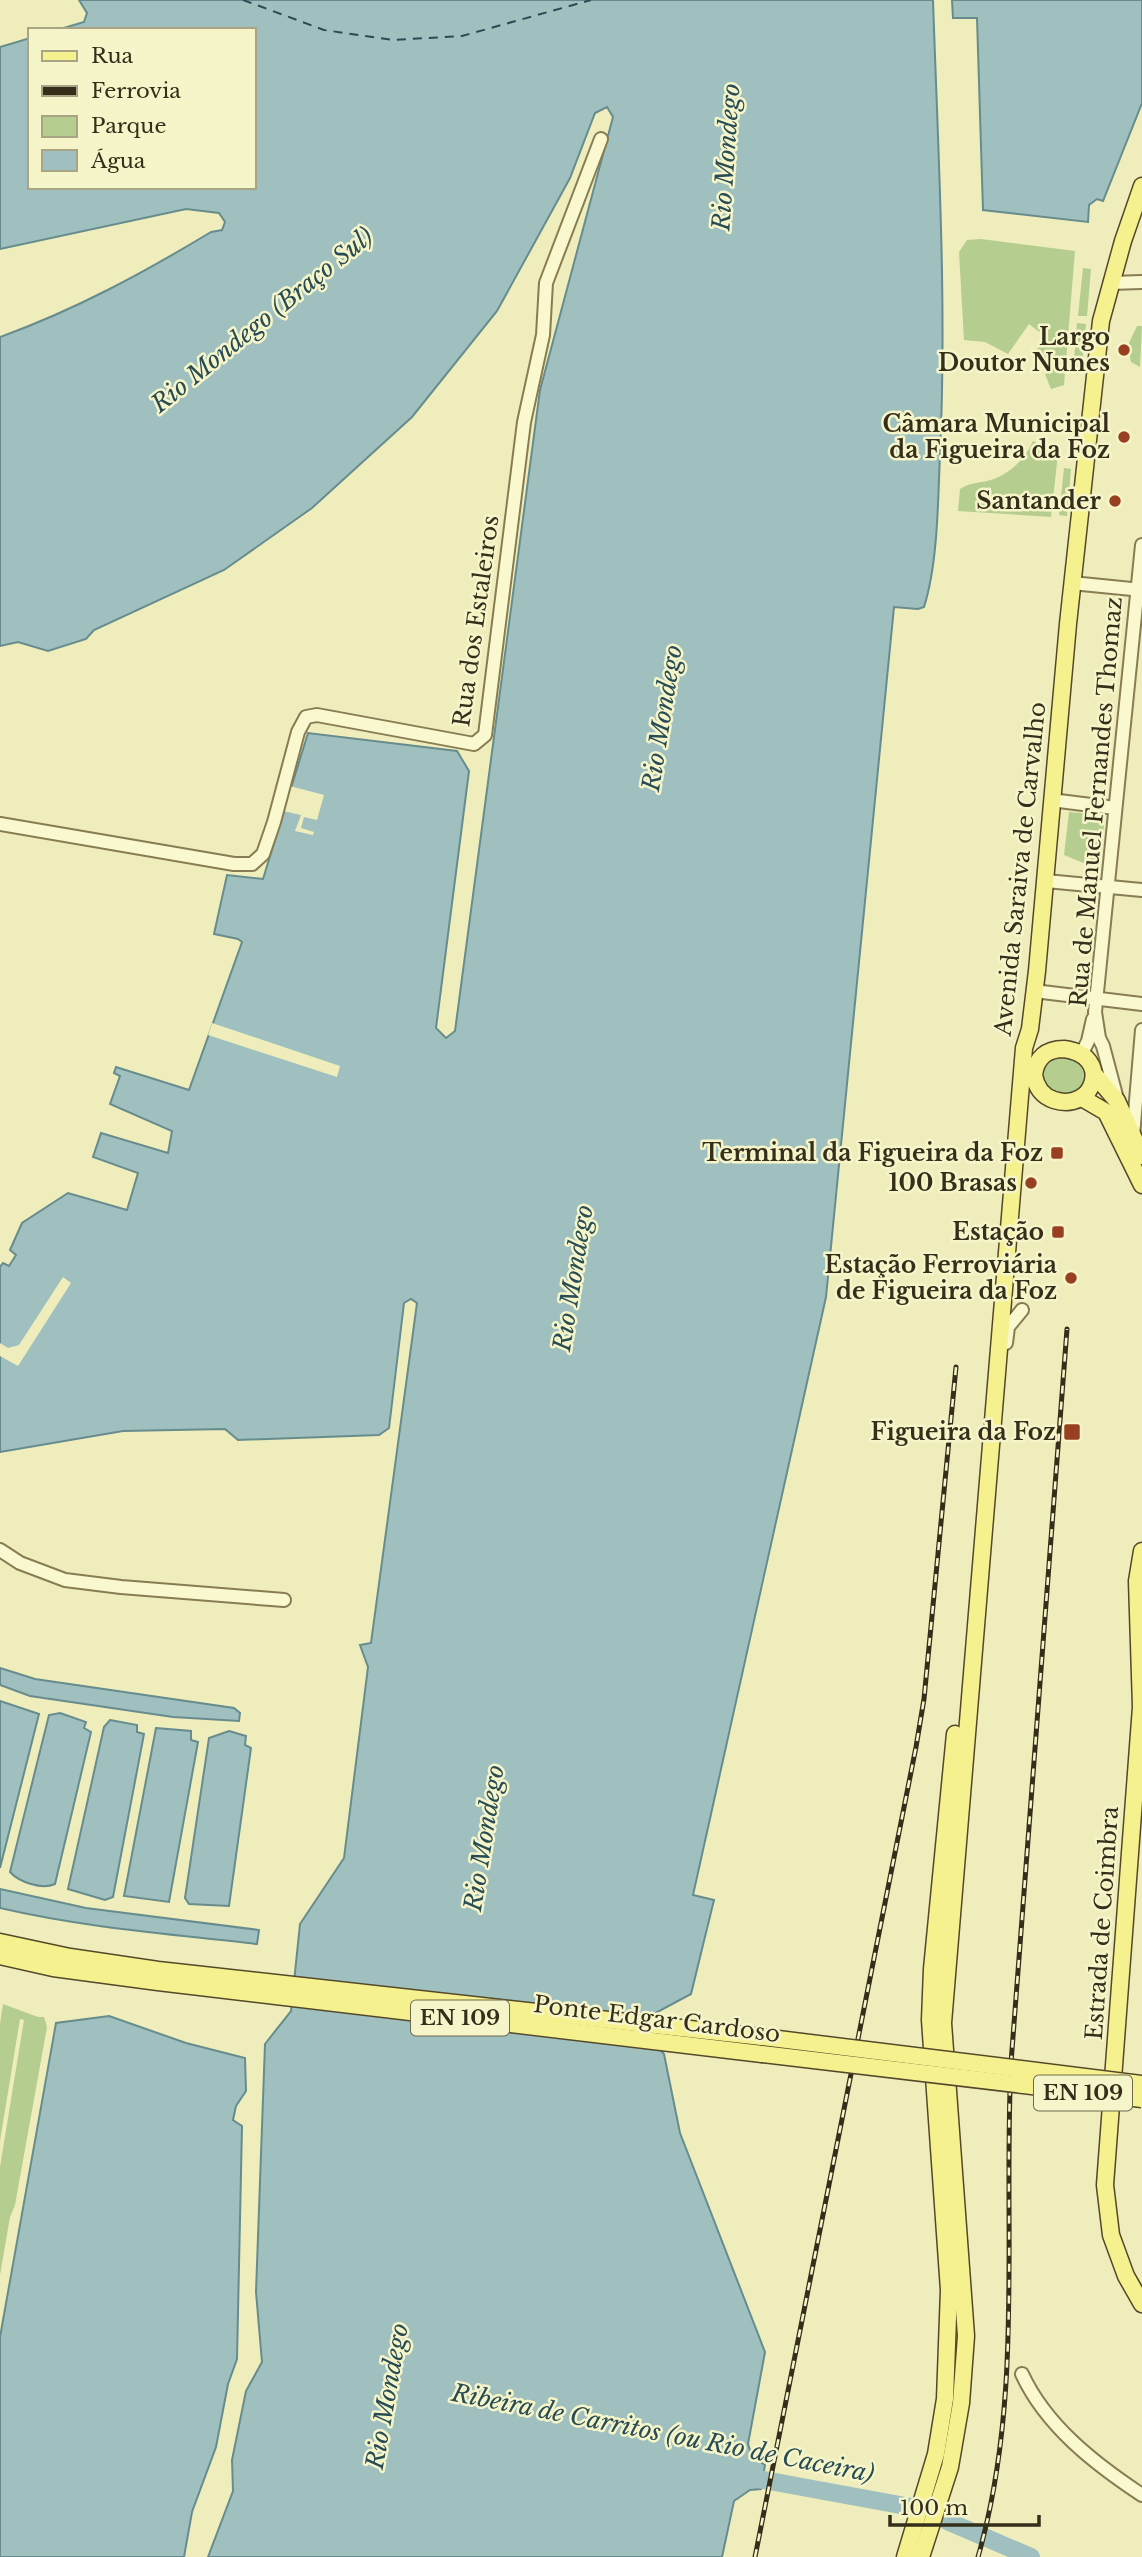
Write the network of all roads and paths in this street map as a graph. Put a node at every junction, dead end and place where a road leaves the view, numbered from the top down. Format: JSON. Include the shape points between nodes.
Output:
{"nodes":[{"id":1,"x":601,"y":139,"type":"dead end"},
{"id":2,"x":1140,"y":197,"type":"edge"},
{"id":3,"x":1142,"y":282,"type":"edge"},
{"id":4,"x":1110,"y":284,"type":"junction"},
{"id":5,"x":1142,"y":545,"type":"edge"},
{"id":6,"x":1072,"y":583,"type":"junction"},
{"id":7,"x":1140,"y":590,"type":"edge"},
{"id":8,"x":1051,"y":800,"type":"junction"},
{"id":9,"x":1115,"y":808,"type":"junction"},
{"id":10,"x":0,"y":824,"type":"edge"},
{"id":11,"x":1046,"y":881,"type":"junction"},
{"id":12,"x":1108,"y":887,"type":"junction"},
{"id":13,"x":1142,"y":890,"type":"edge"},
{"id":14,"x":1034,"y":991,"type":"junction"},
{"id":15,"x":1142,"y":1004,"type":"edge"},
{"id":16,"x":1095,"y":1006,"type":"junction"},
{"id":17,"x":1030,"y":1029,"type":"junction"},
{"id":18,"x":1142,"y":1030,"type":"edge"},
{"id":19,"x":1099,"y":1038,"type":"junction"},
{"id":20,"x":1049,"y":1051,"type":"junction"},
{"id":21,"x":1089,"y":1064,"type":"junction"},
{"id":22,"x":1035,"y":1075,"type":"junction"},
{"id":23,"x":1048,"y":1098,"type":"junction"},
{"id":24,"x":1082,"y":1098,"type":"junction"},
{"id":25,"x":1117,"y":1101,"type":"junction"},
{"id":26,"x":1139,"y":1114,"type":"edge"},
{"id":27,"x":1019,"y":1117,"type":"junction"},
{"id":28,"x":1133,"y":1136,"type":"junction"},
{"id":29,"x":1142,"y":1156,"type":"edge"},
{"id":30,"x":1142,"y":1185,"type":"edge"},
{"id":31,"x":1022,"y":1310,"type":"dead end"},
{"id":32,"x":988,"y":1460,"type":"junction"},
{"id":33,"x":0,"y":1550,"type":"edge"},
{"id":34,"x":1142,"y":1551,"type":"edge"},
{"id":35,"x":1140,"y":1575,"type":"edge"},
{"id":36,"x":284,"y":1600,"type":"dead end"},
{"id":37,"x":1142,"y":1707,"type":"edge"},
{"id":38,"x":0,"y":1942,"type":"edge"},
{"id":39,"x":0,"y":1956,"type":"edge"},
{"id":40,"x":939,"y":1969,"type":"junction"},
{"id":41,"x":1142,"y":2084,"type":"edge"},
{"id":42,"x":1142,"y":2099,"type":"edge"},
{"id":43,"x":1142,"y":2304,"type":"edge"},
{"id":44,"x":1022,"y":2374,"type":"dead end"},
{"id":45,"x":936,"y":2454,"type":"junction"},
{"id":46,"x":950,"y":2467,"type":"junction"},
{"id":47,"x":1142,"y":2495,"type":"edge"},
{"id":48,"x":905,"y":2557,"type":"edge"},
{"id":49,"x":920,"y":2557,"type":"edge"}],
"edges":[{"from":1,"to":10,"type":"street","name":"Rua dos Estaleiros","via":[[545,283],[543,335],[524,422],[485,735],[474,744],[317,715],[306,717],[262,854],[252,864]]},
{"from":2,"to":4,"type":"main road","name":"Avenida Saraiva de Carvalho"},
{"from":3,"to":4,"type":"street"},
{"from":4,"to":6,"type":"main road","name":"Avenida Saraiva de Carvalho","via":[[1101,321]]},
{"from":5,"to":7,"type":"street","name":"Rua de Manuel Fernandes Thomaz"},
{"from":6,"to":7,"type":"street"},
{"from":6,"to":8,"type":"main road","name":"Avenida Saraiva de Carvalho"},
{"from":7,"to":9,"type":"street","name":"Rua de Manuel Fernandes Thomaz"},
{"from":8,"to":9,"type":"street"},
{"from":8,"to":11,"type":"main road","name":"Avenida Saraiva de Carvalho"},
{"from":9,"to":12,"type":"street","name":"Rua de Manuel Fernandes Thomaz"},
{"from":11,"to":12,"type":"street"},
{"from":11,"to":14,"type":"main road","name":"Avenida Saraiva de Carvalho"},
{"from":12,"to":13,"type":"street"},
{"from":12,"to":16,"type":"street","name":"Rua de Manuel Fernandes Thomaz"},
{"from":14,"to":16,"type":"street"},
{"from":14,"to":17,"type":"main road","name":"Avenida Saraiva de Carvalho"},
{"from":15,"to":16,"type":"street"},
{"from":16,"to":19,"type":"street","name":"Rua de Manuel Fernandes Thomaz"},
{"from":16,"to":21,"type":"street"},
{"from":17,"to":20,"type":"main road","via":[[1031,1039]]},
{"from":17,"to":22,"type":"main road","via":[[1028,1047]]},
{"from":17,"to":27,"type":"main road","name":"Avenida Saraiva de Carvalho","via":[[1024,1048]]},
{"from":18,"to":26,"type":"street"},
{"from":19,"to":21,"type":"street"},
{"from":19,"to":25,"type":"street","name":"Rua de Manuel Fernandes Thomaz"},
{"from":20,"to":21,"type":"main road","via":[[1064,1049]]},
{"from":20,"to":22,"type":"main road","via":[[1042,1056]]},
{"from":21,"to":24,"type":"main road","via":[[1090,1087]]},
{"from":21,"to":25,"type":"main road"},
{"from":22,"to":23,"type":"main road"},
{"from":22,"to":27,"type":"main road"},
{"from":23,"to":24,"type":"main road","via":[[1065,1102]]},
{"from":23,"to":27,"type":"main road"},
{"from":24,"to":30,"type":"main road","via":[[1106,1112]]},
{"from":25,"to":28,"type":"main road"},
{"from":26,"to":28,"type":"street"},
{"from":27,"to":32,"type":"main road","name":"Avenida Saraiva de Carvalho"},
{"from":28,"to":29,"type":"main road"},
{"from":31,"to":32,"type":"street","via":[[1008,1327],[996,1439]]},
{"from":32,"to":40,"type":"main road","name":"Avenida Saraiva de Carvalho"},
{"from":33,"to":36,"type":"street","via":[[65,1580]]},
{"from":34,"to":35,"type":"main road","name":"Estrada de Coimbra"},
{"from":35,"to":37,"type":"main road","name":"Estrada de Coimbra"},
{"from":37,"to":43,"type":"main road","name":"Estrada de Coimbra","via":[[1105,2185],[1111,2235]]},
{"from":38,"to":41,"type":"main road","name":"Ponte Edgar Cardoso","number":"EN 109","bridge":true,"via":[[158,1970]]},
{"from":39,"to":42,"type":"main road","name":"Ponte Edgar Cardoso","number":"EN 109","bridge":true,"via":[[158,1982]]},
{"from":40,"to":45,"type":"main road","via":[[930,2020],[949,2301],[945,2399]]},
{"from":40,"to":46,"type":"main road","via":[[965,2336],[961,2403]]},
{"from":44,"to":47,"type":"street","via":[[1064,2433]]},
{"from":45,"to":46,"type":"street"},
{"from":45,"to":48,"type":"main road"},
{"from":46,"to":49,"type":"main road"}]}
